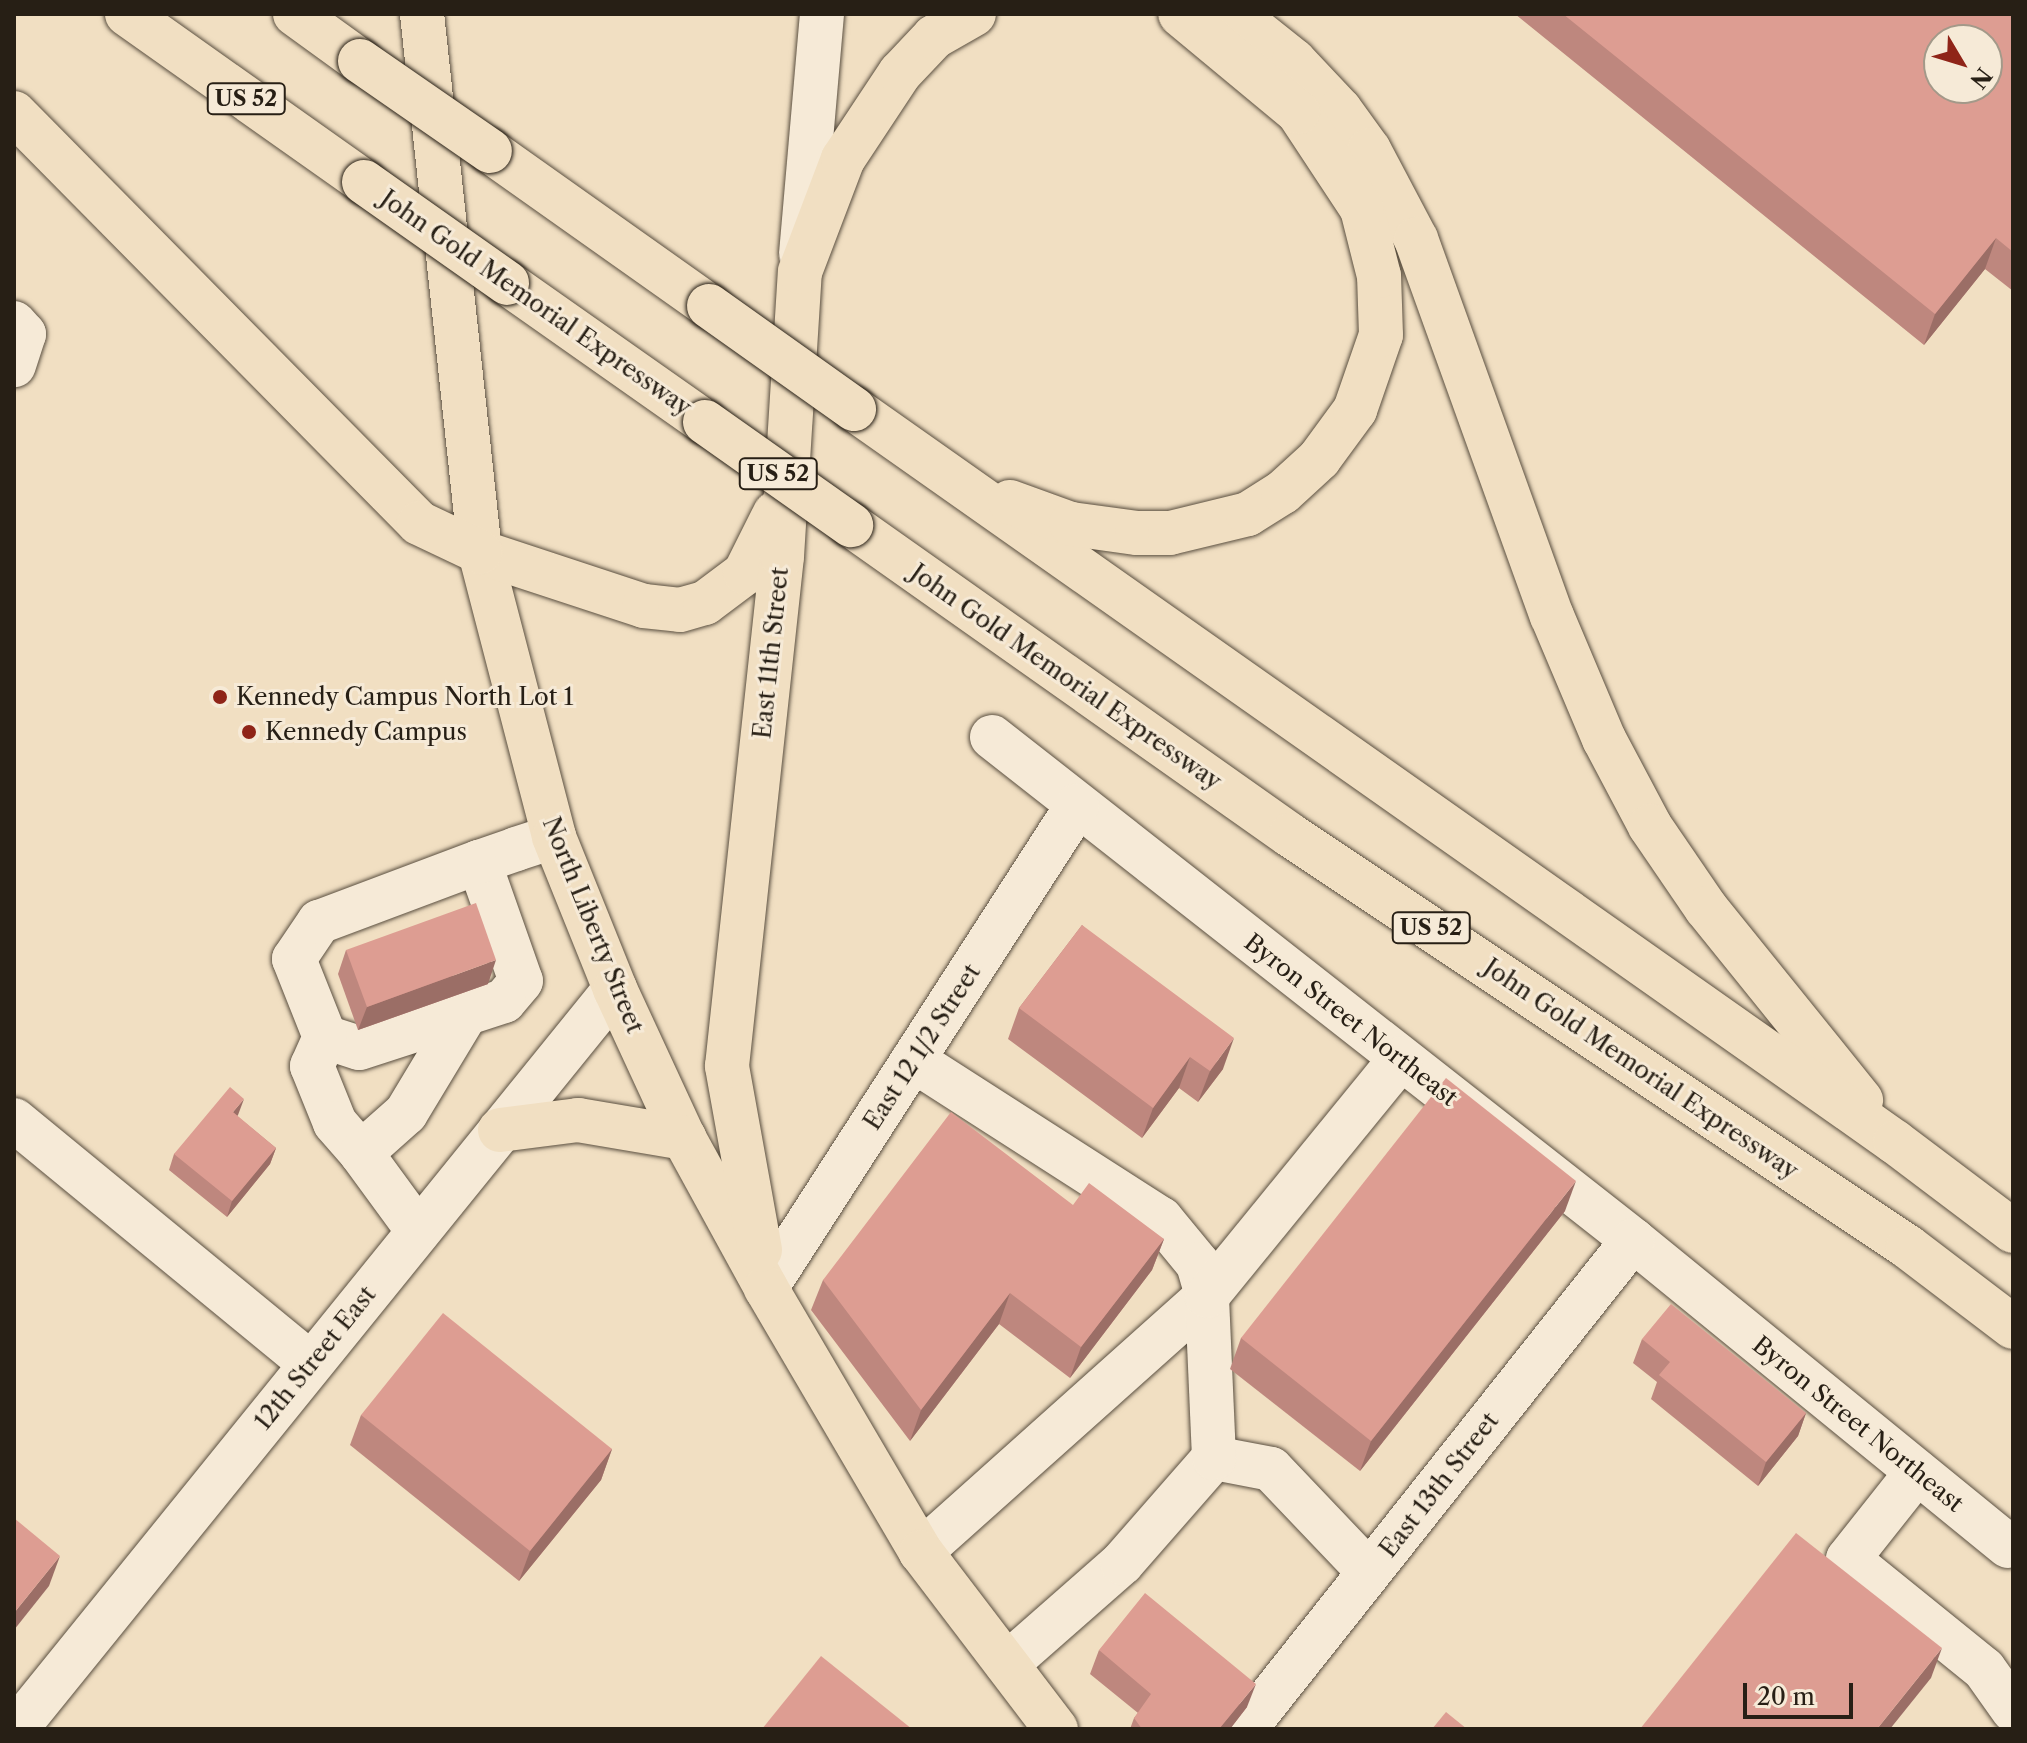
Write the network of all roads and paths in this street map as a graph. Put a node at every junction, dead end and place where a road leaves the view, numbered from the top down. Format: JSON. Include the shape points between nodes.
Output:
{"nodes":[{"id":1,"x":127,"y":14,"type":"edge"},
{"id":2,"x":295,"y":14,"type":"edge"},
{"id":3,"x":422,"y":14,"type":"edge"},
{"id":4,"x":822,"y":14,"type":"edge"},
{"id":5,"x":974,"y":14,"type":"edge"},
{"id":6,"x":1180,"y":14,"type":"edge"},
{"id":7,"x":1235,"y":14,"type":"edge"},
{"id":8,"x":14,"y":113,"type":"edge"},
{"id":9,"x":800,"y":272,"type":"junction"},
{"id":10,"x":14,"y":323,"type":"edge"},
{"id":11,"x":14,"y":365,"type":"edge"},
{"id":12,"x":788,"y":467,"type":"junction"},
{"id":13,"x":958,"y":482,"type":"junction"},
{"id":14,"x":480,"y":552,"type":"junction"},
{"id":15,"x":992,"y":737,"type":"dead end"},
{"id":16,"x":1077,"y":806,"type":"junction"},
{"id":17,"x":554,"y":837,"type":"junction"},
{"id":18,"x":479,"y":862,"type":"junction"},
{"id":19,"x":615,"y":989,"type":"junction"},
{"id":20,"x":467,"y":1012,"type":"junction"},
{"id":21,"x":325,"y":1037,"type":"junction"},
{"id":22,"x":1400,"y":1059,"type":"junction"},
{"id":23,"x":913,"y":1060,"type":"junction"},
{"id":24,"x":14,"y":1120,"type":"edge"},
{"id":25,"x":500,"y":1130,"type":"junction"},
{"id":26,"x":684,"y":1138,"type":"junction"},
{"id":27,"x":1895,"y":1142,"type":"junction"},
{"id":28,"x":361,"y":1153,"type":"junction"},
{"id":29,"x":418,"y":1231,"type":"junction"},
{"id":30,"x":2013,"y":1231,"type":"edge"},
{"id":31,"x":1633,"y":1240,"type":"junction"},
{"id":32,"x":766,"y":1288,"type":"junction"},
{"id":33,"x":1207,"y":1296,"type":"junction"},
{"id":34,"x":2013,"y":1327,"type":"edge"},
{"id":35,"x":310,"y":1363,"type":"junction"},
{"id":36,"x":1214,"y":1458,"type":"junction"},
{"id":37,"x":1917,"y":1472,"type":"junction"},
{"id":38,"x":2008,"y":1546,"type":"dead end"},
{"id":39,"x":921,"y":1552,"type":"junction"},
{"id":40,"x":1369,"y":1572,"type":"junction"},
{"id":41,"x":1007,"y":1664,"type":"junction"},
{"id":42,"x":2013,"y":1710,"type":"edge"},
{"id":43,"x":16,"y":1729,"type":"edge"},
{"id":44,"x":1056,"y":1729,"type":"edge"},
{"id":45,"x":1245,"y":1729,"type":"edge"}],
"edges":[{"from":1,"to":34,"type":"main road","name":"John Gold Memorial Expressway","number":"US 52","bridge":true,"via":[[1290,835],[1908,1247]]},
{"from":2,"to":13,"type":"main road","bridge":true},
{"from":3,"to":14,"type":"main road","name":"North Liberty Street"},
{"from":4,"to":9,"type":"street","name":"East 11th Street"},
{"from":5,"to":9,"type":"main road","via":[[934,37],[900,73],[843,159]]},
{"from":6,"to":13,"type":"main road","via":[[1298,112],[1362,209],[1379,276],[1381,335],[1355,410],[1319,459],[1283,492],[1248,514],[1170,533],[1071,524]]},
{"from":7,"to":27,"type":"main road","via":[[1294,61],[1340,110],[1369,150],[1416,239],[1552,616],[1604,739],[1650,826],[1706,908]]},
{"from":8,"to":14,"type":"main road","via":[[419,523]]},
{"from":9,"to":12,"type":"main road","name":"East 11th Street"},
{"from":10,"to":11,"type":"street","via":[[24,334]]},
{"from":12,"to":14,"type":"main road","via":[[772,522],[745,573],[705,603],[680,610],[644,606]]},
{"from":12,"to":32,"type":"main road","name":"East 11th Street","via":[[727,1066]]},
{"from":13,"to":27,"type":"main road"},
{"from":14,"to":17,"type":"main road","name":"North Liberty Street"},
{"from":15,"to":16,"type":"street","name":"Byron Street Northeast"},
{"from":16,"to":22,"type":"street","name":"Byron Street Northeast"},
{"from":16,"to":23,"type":"street","name":"East 12 1/2 Street"},
{"from":17,"to":18,"type":"street"},
{"from":17,"to":19,"type":"main road","name":"North Liberty Street"},
{"from":18,"to":20,"type":"street","via":[[521,981],[504,1001]]},
{"from":18,"to":21,"type":"street","via":[[319,922],[294,959]]},
{"from":19,"to":25,"type":"street","name":"12th Street East"},
{"from":19,"to":26,"type":"main road","name":"North Liberty Street"},
{"from":20,"to":21,"type":"street","via":[[359,1048]]},
{"from":20,"to":28,"type":"street","via":[[406,1113]]},
{"from":21,"to":28,"type":"street","via":[[312,1066],[335,1123]]},
{"from":22,"to":31,"type":"street","name":"Byron Street Northeast"},
{"from":22,"to":33,"type":"street"},
{"from":23,"to":32,"type":"street","name":"East 12 1/2 Street"},
{"from":23,"to":33,"type":"street","via":[[1161,1219],[1198,1264]]},
{"from":24,"to":35,"type":"street"},
{"from":25,"to":26,"type":"main road","via":[[578,1120]]},
{"from":25,"to":29,"type":"street","name":"12th Street East"},
{"from":26,"to":32,"type":"main road","name":"North Liberty Street"},
{"from":27,"to":30,"type":"main road"},
{"from":28,"to":29,"type":"street"},
{"from":29,"to":35,"type":"street","name":"12th Street East"},
{"from":31,"to":37,"type":"street","name":"Byron Street Northeast"},
{"from":31,"to":40,"type":"street","name":"East 13th Street"},
{"from":32,"to":39,"type":"main road","name":"North Liberty Street"},
{"from":33,"to":36,"type":"street"},
{"from":33,"to":39,"type":"street"},
{"from":35,"to":43,"type":"street","name":"12th Street East"},
{"from":36,"to":40,"type":"street","via":[[1271,1469]]},
{"from":36,"to":41,"type":"street","via":[[1122,1563]]},
{"from":37,"to":38,"type":"street","name":"Byron Street Northeast"},
{"from":37,"to":42,"type":"street","via":[[1848,1559],[1984,1669]]},
{"from":39,"to":41,"type":"main road","name":"North Liberty Street"},
{"from":40,"to":45,"type":"street","name":"East 13th Street"},
{"from":41,"to":44,"type":"main road","name":"North Liberty Street"}]}
